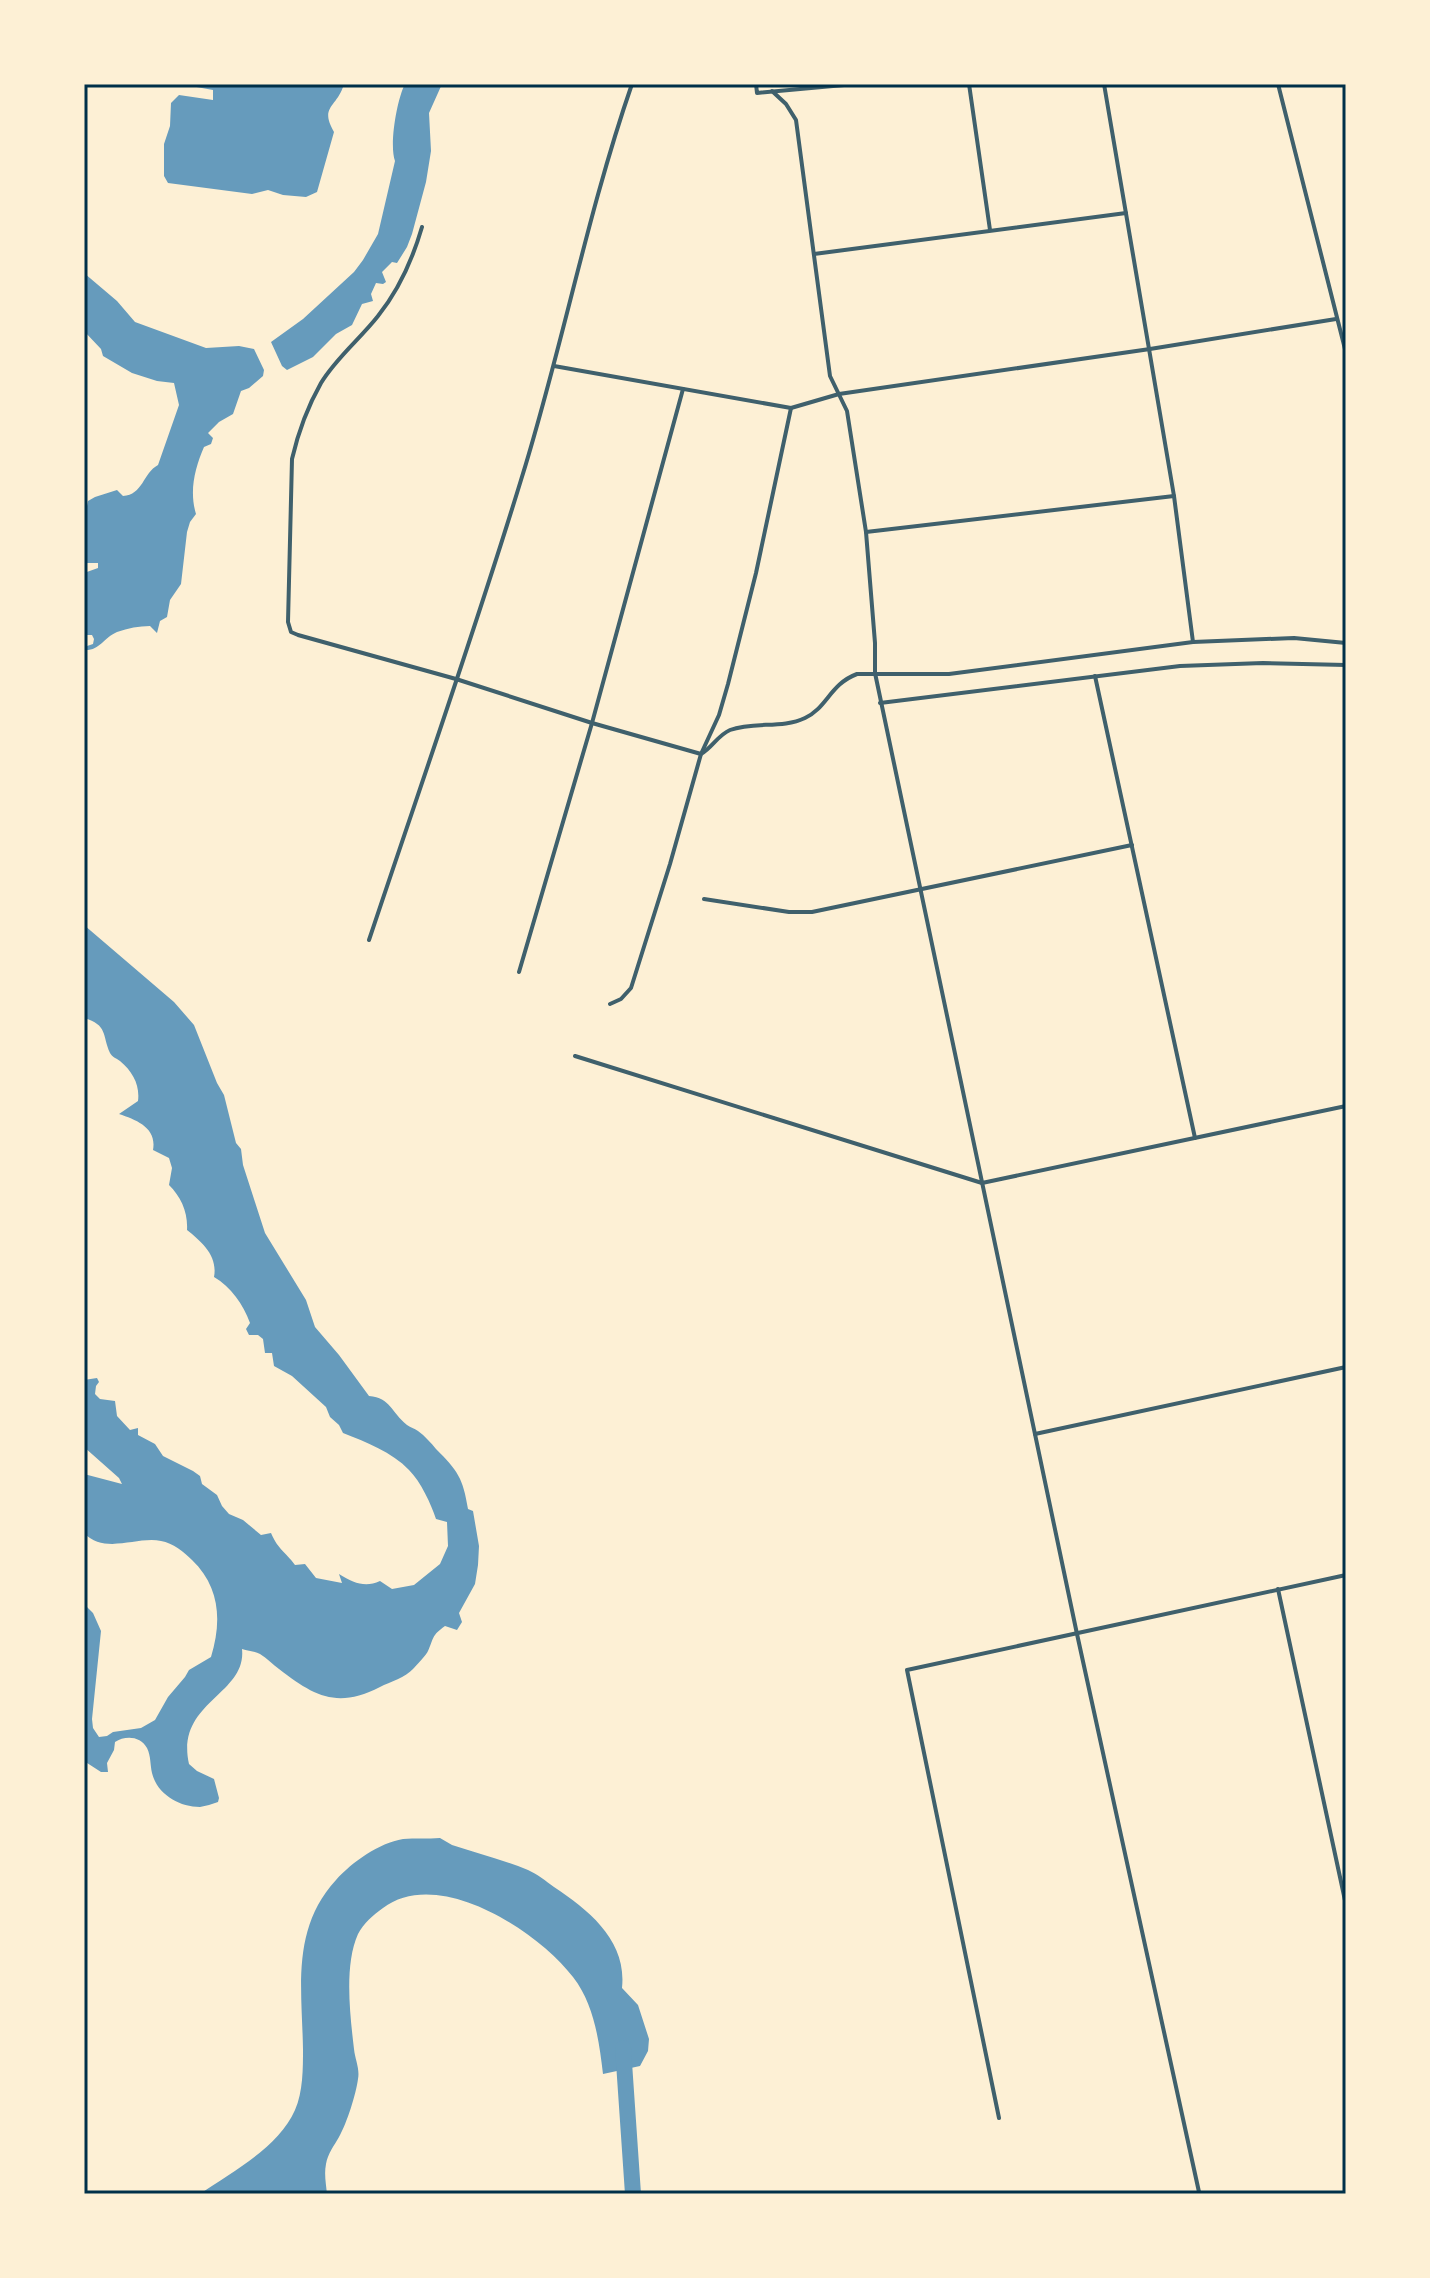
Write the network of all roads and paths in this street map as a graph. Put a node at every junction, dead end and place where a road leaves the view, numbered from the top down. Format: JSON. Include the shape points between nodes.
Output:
{"nodes":[{"id":1,"x":632,"y":84,"type":"edge"},
{"id":2,"x":756,"y":84,"type":"edge"},
{"id":3,"x":855,"y":84,"type":"edge"},
{"id":4,"x":969,"y":84,"type":"edge"},
{"id":5,"x":1104,"y":84,"type":"edge"},
{"id":6,"x":1278,"y":84,"type":"edge"},
{"id":7,"x":772,"y":91,"type":"junction"},
{"id":8,"x":1126,"y":213,"type":"junction"},
{"id":9,"x":422,"y":227,"type":"dead end"},
{"id":10,"x":990,"y":230,"type":"junction"},
{"id":11,"x":814,"y":254,"type":"junction"},
{"id":12,"x":1336,"y":319,"type":"junction"},
{"id":13,"x":1150,"y":349,"type":"junction"},
{"id":14,"x":1346,"y":353,"type":"edge"},
{"id":15,"x":554,"y":366,"type":"junction"},
{"id":16,"x":683,"y":389,"type":"junction"},
{"id":17,"x":839,"y":394,"type":"junction"},
{"id":18,"x":791,"y":408,"type":"junction"},
{"id":19,"x":1174,"y":496,"type":"junction"},
{"id":20,"x":866,"y":532,"type":"junction"},
{"id":21,"x":1193,"y":642,"type":"junction"},
{"id":22,"x":1346,"y":643,"type":"edge"},
{"id":23,"x":1346,"y":665,"type":"edge"},
{"id":24,"x":875,"y":673,"type":"junction"},
{"id":25,"x":1095,"y":676,"type":"junction"},
{"id":26,"x":456,"y":679,"type":"junction"},
{"id":27,"x":880,"y":703,"type":"junction"},
{"id":28,"x":592,"y":723,"type":"junction"},
{"id":29,"x":701,"y":754,"type":"junction"},
{"id":30,"x":1132,"y":845,"type":"junction"},
{"id":31,"x":920,"y":890,"type":"junction"},
{"id":32,"x":704,"y":899,"type":"dead end"},
{"id":33,"x":369,"y":940,"type":"dead end"},
{"id":34,"x":519,"y":972,"type":"dead end"},
{"id":35,"x":610,"y":1004,"type":"dead end"},
{"id":36,"x":575,"y":1056,"type":"dead end"},
{"id":37,"x":1346,"y":1106,"type":"edge"},
{"id":38,"x":1195,"y":1138,"type":"junction"},
{"id":39,"x":982,"y":1183,"type":"junction"},
{"id":40,"x":1346,"y":1367,"type":"edge"},
{"id":41,"x":1035,"y":1434,"type":"junction"},
{"id":42,"x":1346,"y":1575,"type":"edge"},
{"id":43,"x":1278,"y":1589,"type":"junction"},
{"id":44,"x":1077,"y":1634,"type":"junction"},
{"id":45,"x":1346,"y":1905,"type":"edge"},
{"id":46,"x":999,"y":2118,"type":"dead end"},
{"id":47,"x":1199,"y":2192,"type":"edge"}],
"edges":[{"from":1,"to":15,"type":"street"},
{"from":2,"to":7,"type":"street","via":[[757,93]]},
{"from":3,"to":7,"type":"street"},
{"from":4,"to":10,"type":"street"},
{"from":5,"to":8,"type":"street"},
{"from":6,"to":12,"type":"street"},
{"from":7,"to":11,"type":"street","via":[[796,120]]},
{"from":8,"to":10,"type":"street"},
{"from":8,"to":13,"type":"street"},
{"from":9,"to":26,"type":"street","via":[[396,288],[321,383],[296,438],[288,622],[291,632],[305,638]]},
{"from":10,"to":11,"type":"street"},
{"from":11,"to":17,"type":"street","via":[[830,376]]},
{"from":12,"to":13,"type":"street"},
{"from":12,"to":14,"type":"street"},
{"from":13,"to":17,"type":"street"},
{"from":13,"to":19,"type":"street"},
{"from":15,"to":16,"type":"street"},
{"from":15,"to":26,"type":"street"},
{"from":16,"to":18,"type":"street"},
{"from":16,"to":28,"type":"street"},
{"from":17,"to":18,"type":"street"},
{"from":17,"to":20,"type":"street","via":[[847,411]]},
{"from":18,"to":29,"type":"street","via":[[728,684]]},
{"from":19,"to":20,"type":"street"},
{"from":19,"to":21,"type":"street"},
{"from":20,"to":24,"type":"street"},
{"from":21,"to":22,"type":"street","via":[[1294,638]]},
{"from":21,"to":24,"type":"street","via":[[949,674]]},
{"from":23,"to":25,"type":"street","via":[[1180,666]]},
{"from":24,"to":27,"type":"street"},
{"from":24,"to":29,"type":"street","via":[[844,678],[806,718],[727,731]]},
{"from":25,"to":27,"type":"street"},
{"from":25,"to":30,"type":"street"},
{"from":26,"to":28,"type":"street"},
{"from":26,"to":33,"type":"street"},
{"from":27,"to":31,"type":"street"},
{"from":28,"to":29,"type":"street"},
{"from":28,"to":34,"type":"street"},
{"from":29,"to":35,"type":"street","via":[[631,988]]},
{"from":30,"to":31,"type":"street"},
{"from":30,"to":38,"type":"street"},
{"from":31,"to":32,"type":"street","via":[[812,912]]},
{"from":31,"to":39,"type":"street"},
{"from":36,"to":39,"type":"street"},
{"from":37,"to":38,"type":"street"},
{"from":38,"to":39,"type":"street"},
{"from":39,"to":41,"type":"street"},
{"from":40,"to":41,"type":"street"},
{"from":41,"to":44,"type":"street"},
{"from":42,"to":43,"type":"street"},
{"from":43,"to":44,"type":"street"},
{"from":43,"to":45,"type":"street"},
{"from":44,"to":46,"type":"street","via":[[907,1670]]},
{"from":44,"to":47,"type":"street"}]}
